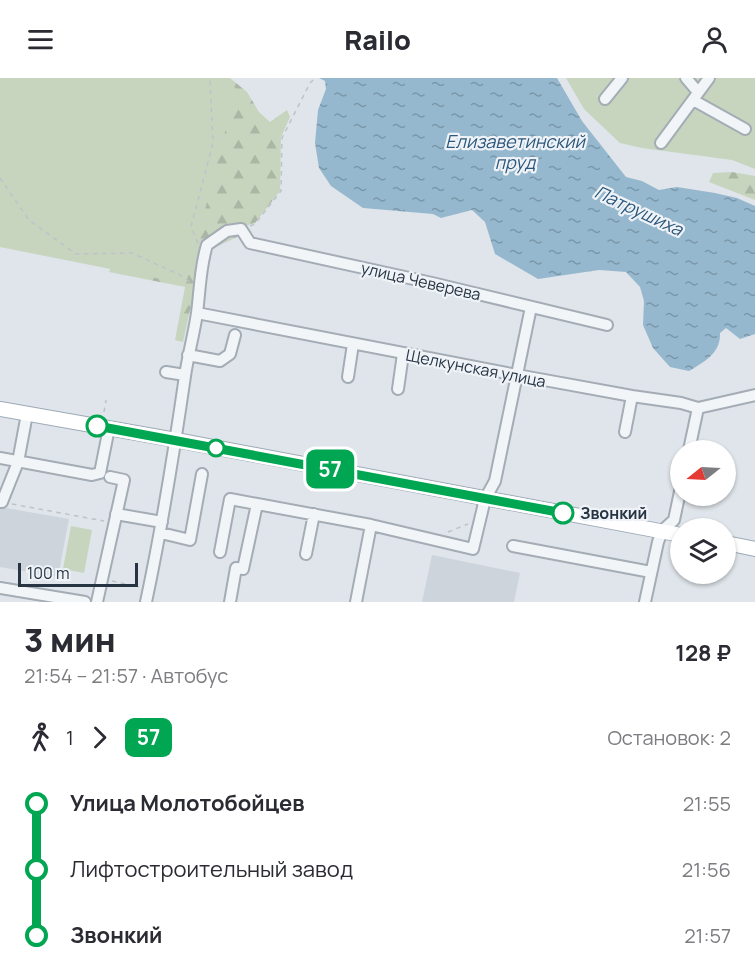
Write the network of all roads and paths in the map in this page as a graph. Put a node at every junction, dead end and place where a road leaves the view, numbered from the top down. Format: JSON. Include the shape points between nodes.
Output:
{"nodes":[{"id":1,"x":208,"y":78,"type":"edge"},
{"id":2,"x":315,"y":78,"type":"edge"},
{"id":3,"x":622,"y":78,"type":"edge"},
{"id":4,"x":686,"y":78,"type":"edge"},
{"id":5,"x":709,"y":78,"type":"edge"},
{"id":6,"x":696,"y":96,"type":"junction"},
{"id":7,"x":605,"y":99,"type":"dead end"},
{"id":8,"x":745,"y":129,"type":"dead end"},
{"id":9,"x":661,"y":143,"type":"dead end"},
{"id":10,"x":0,"y":178,"type":"edge"},
{"id":11,"x":241,"y":229,"type":"junction"},
{"id":12,"x":203,"y":257,"type":"junction"},
{"id":13,"x":199,"y":290,"type":"junction"},
{"id":14,"x":531,"y":307,"type":"junction"},
{"id":15,"x":197,"y":313,"type":"junction"},
{"id":16,"x":608,"y":325,"type":"dead end"},
{"id":17,"x":235,"y":335,"type":"dead end"},
{"id":18,"x":353,"y":344,"type":"junction"},
{"id":19,"x":403,"y":354,"type":"junction"},
{"id":20,"x":188,"y":355,"type":"junction"},
{"id":21,"x":166,"y":372,"type":"dead end"},
{"id":22,"x":185,"y":375,"type":"junction"},
{"id":23,"x":517,"y":375,"type":"junction"},
{"id":24,"x":348,"y":377,"type":"dead end"},
{"id":25,"x":398,"y":389,"type":"dead end"},
{"id":26,"x":755,"y":395,"type":"edge"},
{"id":27,"x":632,"y":396,"type":"junction"},
{"id":28,"x":106,"y":400,"type":"dead end"},
{"id":29,"x":0,"y":408,"type":"edge"},
{"id":30,"x":698,"y":408,"type":"junction"},
{"id":31,"x":104,"y":412,"type":"dead end"},
{"id":32,"x":27,"y":414,"type":"junction"},
{"id":33,"x":109,"y":428,"type":"junction"},
{"id":34,"x":625,"y":432,"type":"dead end"},
{"id":35,"x":176,"y":440,"type":"junction"},
{"id":36,"x":691,"y":440,"type":"edge"},
{"id":37,"x":0,"y":458,"type":"edge"},
{"id":38,"x":18,"y":462,"type":"junction"},
{"id":39,"x":202,"y":474,"type":"dead end"},
{"id":40,"x":110,"y":477,"type":"dead end"},
{"id":41,"x":485,"y":499,"type":"junction"},
{"id":42,"x":1,"y":502,"type":"edge"},
{"id":43,"x":257,"y":504,"type":"junction"},
{"id":44,"x":677,"y":506,"type":"edge"},
{"id":45,"x":314,"y":514,"type":"junction"},
{"id":46,"x":115,"y":519,"type":"junction"},
{"id":47,"x":480,"y":519,"type":"junction"},
{"id":48,"x":371,"y":525,"type":"junction"},
{"id":49,"x":161,"y":527,"type":"junction"},
{"id":50,"x":662,"y":531,"type":"junction"},
{"id":51,"x":670,"y":533,"type":"edge"},
{"id":52,"x":432,"y":539,"type":"junction"},
{"id":53,"x":736,"y":545,"type":"edge"},
{"id":54,"x":513,"y":546,"type":"dead end"},
{"id":55,"x":755,"y":549,"type":"edge"},
{"id":56,"x":220,"y":552,"type":"dead end"},
{"id":57,"x":306,"y":554,"type":"dead end"},
{"id":58,"x":651,"y":572,"type":"junction"},
{"id":59,"x":102,"y":579,"type":"junction"},
{"id":60,"x":0,"y":588,"type":"edge"},
{"id":61,"x":149,"y":589,"type":"junction"},
{"id":62,"x":85,"y":602,"type":"edge"},
{"id":63,"x":97,"y":602,"type":"edge"},
{"id":64,"x":146,"y":602,"type":"edge"},
{"id":65,"x":230,"y":602,"type":"edge"},
{"id":66,"x":356,"y":602,"type":"edge"},
{"id":67,"x":645,"y":602,"type":"edge"}],
"edges":[{"from":1,"to":12,"type":"path","via":[[213,143],[191,227]]},
{"from":2,"to":11,"type":"path","via":[[282,138],[281,191],[255,224]]},
{"from":3,"to":7,"type":"street"},
{"from":4,"to":6,"type":"street"},
{"from":5,"to":6,"type":"street"},
{"from":6,"to":8,"type":"street"},
{"from":6,"to":9,"type":"street"},
{"from":10,"to":13,"type":"path","via":[[29,220],[76,254],[132,253],[180,275]]},
{"from":11,"to":12,"type":"street","via":[[227,231],[207,245]]},
{"from":11,"to":14,"type":"street","name":"улица Чеверева","via":[[250,243]]},
{"from":12,"to":13,"type":"street"},
{"from":13,"to":15,"type":"street"},
{"from":14,"to":16,"type":"street","name":"улица Чеверева"},
{"from":14,"to":23,"type":"street"},
{"from":15,"to":18,"type":"street","name":"Щелкунская улица"},
{"from":15,"to":20,"type":"street"},
{"from":17,"to":20,"type":"street","via":[[230,354],[220,360]]},
{"from":18,"to":19,"type":"street","name":"Щелкунская улица"},
{"from":18,"to":24,"type":"street"},
{"from":19,"to":23,"type":"street","name":"Щелкунская улица"},
{"from":19,"to":25,"type":"street"},
{"from":20,"to":22,"type":"street"},
{"from":21,"to":22,"type":"street"},
{"from":22,"to":35,"type":"street"},
{"from":23,"to":27,"type":"street","name":"Щелкунская улица"},
{"from":23,"to":41,"type":"street","via":[[495,481]]},
{"from":26,"to":30,"type":"street","name":"Щелкунская улица"},
{"from":27,"to":30,"type":"street","name":"Щелкунская улица"},
{"from":27,"to":34,"type":"street"},
{"from":28,"to":31,"type":"path"},
{"from":29,"to":32,"type":"main road"},
{"from":30,"to":36,"type":"street"},
{"from":32,"to":33,"type":"main road"},
{"from":32,"to":38,"type":"street"},
{"from":33,"to":35,"type":"main road"},
{"from":33,"to":38,"type":"street","via":[[100,473],[92,476]]},
{"from":35,"to":41,"type":"main road"},
{"from":35,"to":49,"type":"street"},
{"from":37,"to":38,"type":"street"},
{"from":38,"to":42,"type":"street"},
{"from":39,"to":49,"type":"street","via":[[190,540]]},
{"from":40,"to":46,"type":"street","via":[[124,480]]},
{"from":41,"to":47,"type":"street"},
{"from":41,"to":50,"type":"main road"},
{"from":42,"to":46,"type":"path"},
{"from":43,"to":45,"type":"street"},
{"from":43,"to":56,"type":"street","via":[[230,499]]},
{"from":43,"to":65,"type":"street","via":[[243,569],[236,568]]},
{"from":44,"to":50,"type":"street","via":[[674,520]]},
{"from":45,"to":48,"type":"street"},
{"from":45,"to":57,"type":"street"},
{"from":46,"to":49,"type":"street"},
{"from":46,"to":59,"type":"street"},
{"from":47,"to":52,"type":"path"},
{"from":47,"to":52,"type":"street","via":[[473,549]]},
{"from":48,"to":52,"type":"street"},
{"from":48,"to":66,"type":"street"},
{"from":49,"to":61,"type":"street"},
{"from":50,"to":51,"type":"main road"},
{"from":50,"to":58,"type":"street"},
{"from":53,"to":55,"type":"main road"},
{"from":54,"to":58,"type":"street"},
{"from":58,"to":67,"type":"street"},
{"from":59,"to":61,"type":"path"},
{"from":59,"to":63,"type":"street"},
{"from":60,"to":62,"type":"street"},
{"from":61,"to":64,"type":"street"}]}
